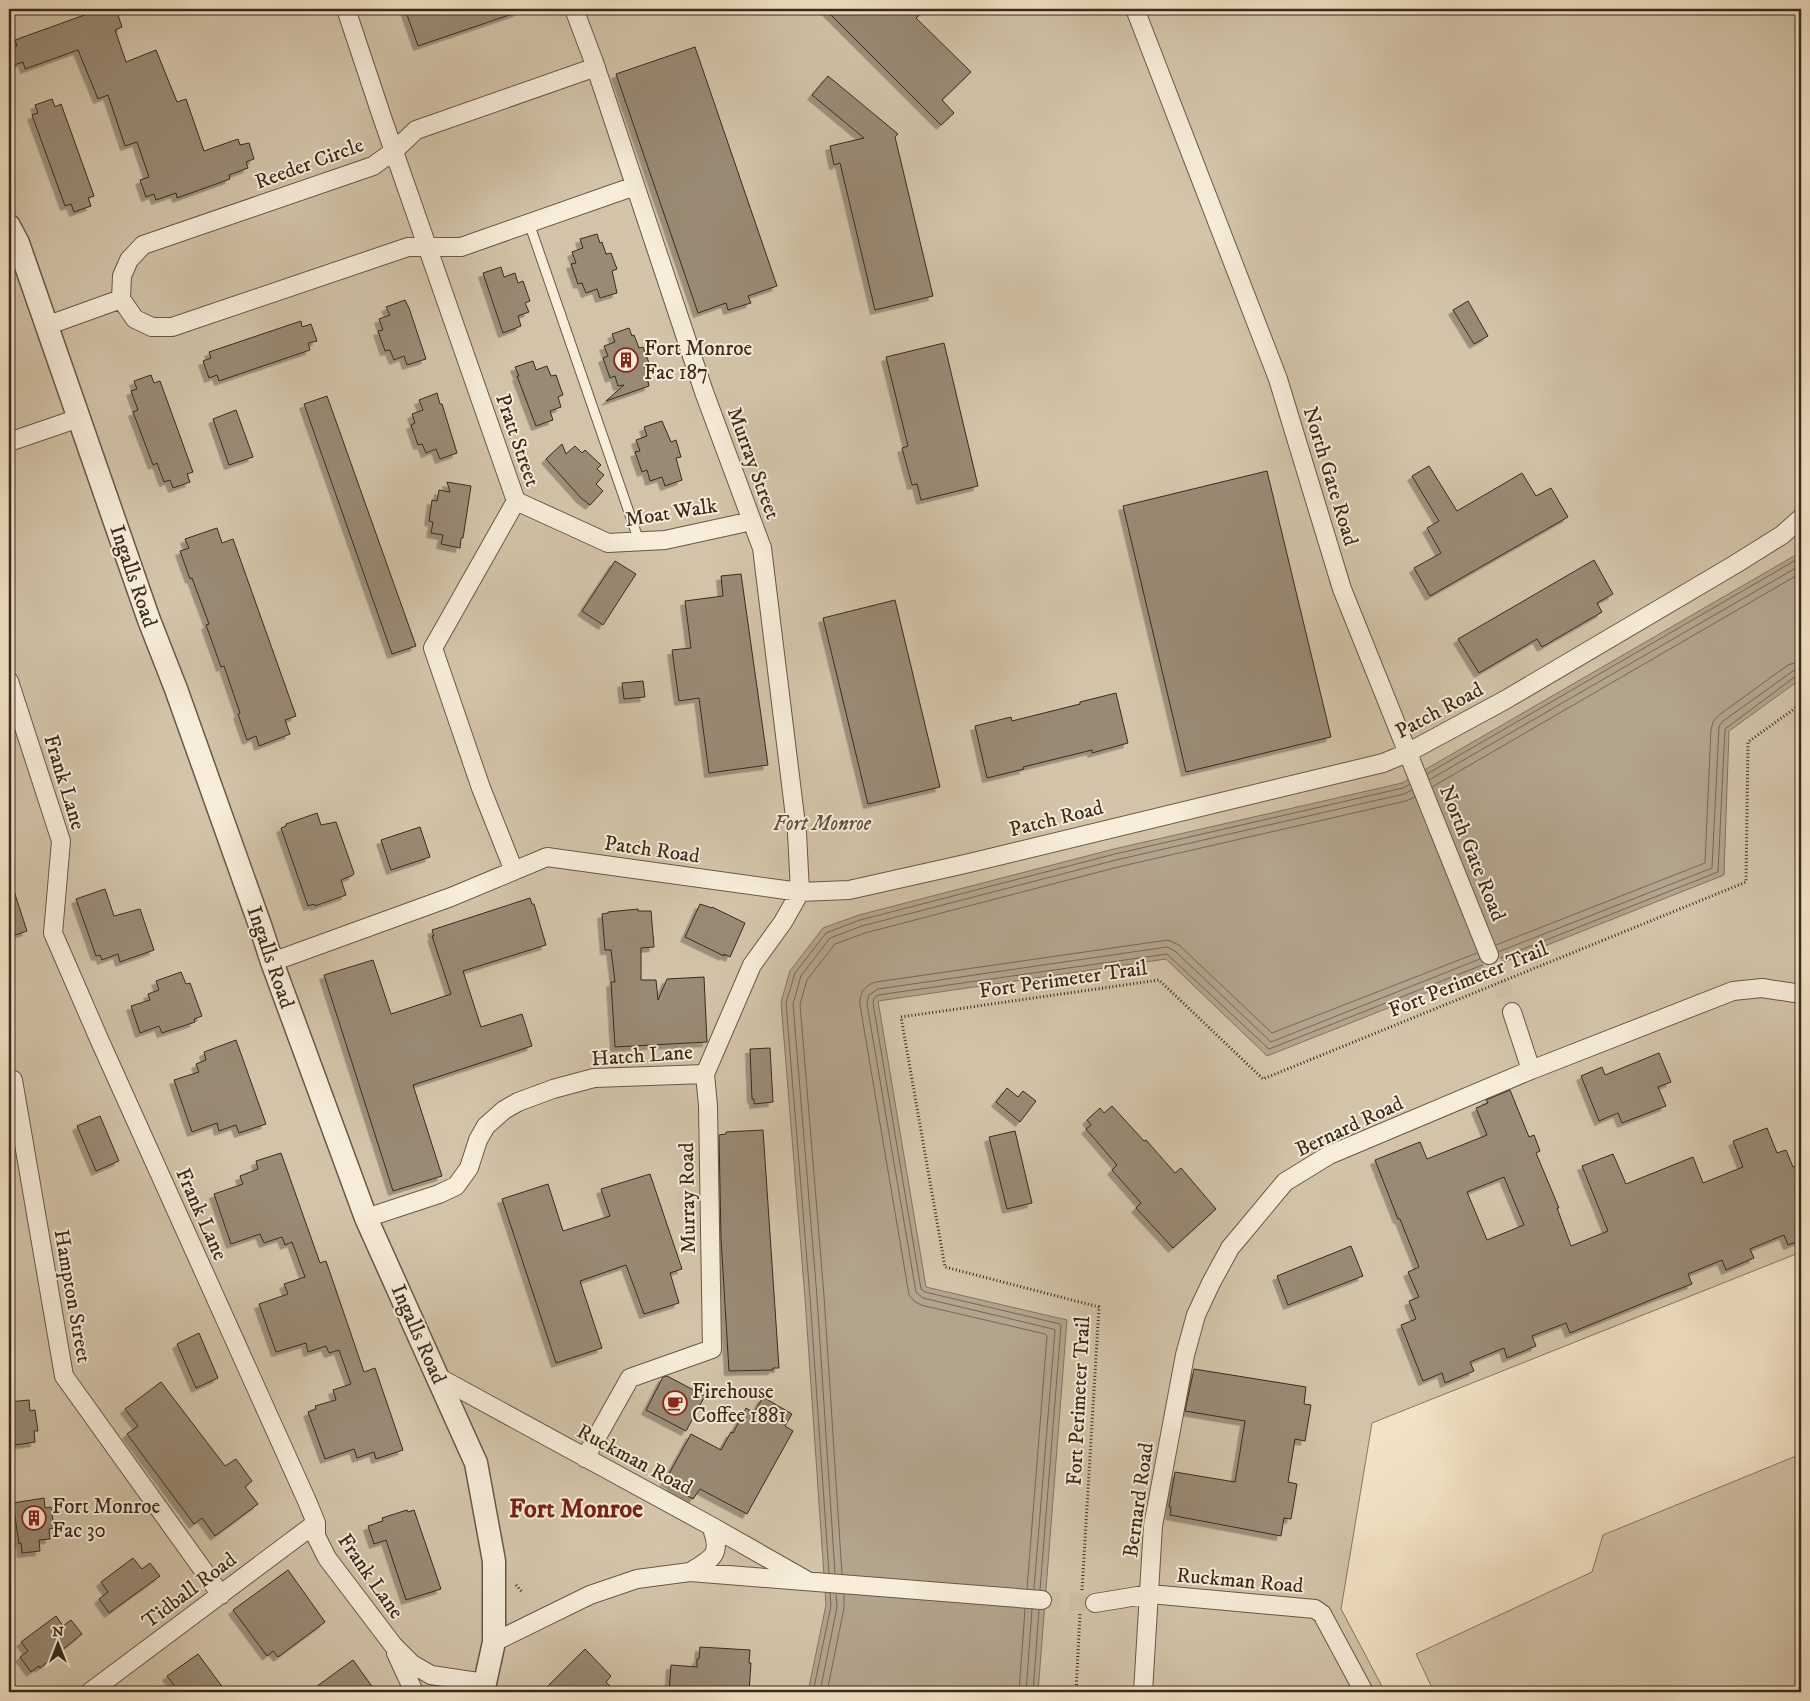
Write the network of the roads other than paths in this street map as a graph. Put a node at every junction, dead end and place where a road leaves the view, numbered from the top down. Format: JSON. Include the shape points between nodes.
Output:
{"nodes":[{"id":1,"x":346,"y":9,"type":"edge"},
{"id":2,"x":574,"y":9,"type":"edge"},
{"id":3,"x":1136,"y":9,"type":"edge"},
{"id":4,"x":596,"y":67,"type":"junction"},
{"id":5,"x":395,"y":150,"type":"junction"},
{"id":6,"x":635,"y":186,"type":"junction"},
{"id":7,"x":530,"y":223,"type":"junction"},
{"id":8,"x":9,"y":226,"type":"edge"},
{"id":9,"x":428,"y":247,"type":"junction"},
{"id":10,"x":121,"y":299,"type":"junction"},
{"id":11,"x":46,"y":326,"type":"junction"},
{"id":12,"x":79,"y":418,"type":"junction"},
{"id":13,"x":9,"y":442,"type":"edge"},
{"id":14,"x":516,"y":501,"type":"junction"},
{"id":15,"x":1801,"y":518,"type":"edge"},
{"id":16,"x":752,"y":521,"type":"junction"},
{"id":17,"x":639,"y":541,"type":"junction"},
{"id":18,"x":9,"y":681,"type":"edge"},
{"id":19,"x":1410,"y":759,"type":"junction"},
{"id":20,"x":514,"y":871,"type":"junction"},
{"id":21,"x":800,"y":892,"type":"junction"},
{"id":22,"x":1489,"y":955,"type":"tunnel mouth"},
{"id":23,"x":272,"y":962,"type":"junction"},
{"id":24,"x":1801,"y":994,"type":"edge"},
{"id":25,"x":1512,"y":1012,"type":"tunnel mouth"},
{"id":26,"x":1531,"y":1070,"type":"junction"},
{"id":27,"x":705,"y":1074,"type":"junction"},
{"id":28,"x":9,"y":1080,"type":"edge"},
{"id":29,"x":366,"y":1218,"type":"junction"},
{"id":30,"x":438,"y":1378,"type":"junction"},
{"id":31,"x":585,"y":1458,"type":"junction"},
{"id":32,"x":316,"y":1523,"type":"junction"},
{"id":33,"x":711,"y":1526,"type":"junction"},
{"id":34,"x":690,"y":1572,"type":"junction"},
{"id":35,"x":810,"y":1582,"type":"junction"},
{"id":36,"x":1150,"y":1594,"type":"junction"},
{"id":37,"x":221,"y":1595,"type":"junction"},
{"id":38,"x":1088,"y":1598,"type":"tunnel mouth"},
{"id":39,"x":1042,"y":1600,"type":"tunnel mouth"},
{"id":40,"x":494,"y":1642,"type":"junction"},
{"id":41,"x":393,"y":1646,"type":"junction"},
{"id":42,"x":484,"y":1687,"type":"edge"},
{"id":43,"x":90,"y":1692,"type":"edge"},
{"id":44,"x":414,"y":1692,"type":"edge"},
{"id":45,"x":1143,"y":1692,"type":"edge"},
{"id":46,"x":1364,"y":1692,"type":"edge"}],
"edges":[{"from":1,"to":5,"type":"street","name":"Pratt Street"},
{"from":2,"to":4,"type":"street","name":"Murray Street"},
{"from":3,"to":19,"type":"street","name":"North Gate Road","via":[[1278,379],[1342,589]]},
{"from":4,"to":5,"type":"street","name":"Reeder Circle","via":[[416,130]]},
{"from":4,"to":6,"type":"street","name":"Murray Street"},
{"from":5,"to":9,"type":"street","name":"Pratt Street"},
{"from":5,"to":10,"type":"street","name":"Reeder Circle","via":[[373,166],[143,245],[129,260],[122,276]]},
{"from":6,"to":7,"type":"street"},
{"from":6,"to":16,"type":"street","name":"Murray Street","via":[[704,392]]},
{"from":7,"to":9,"type":"street","via":[[461,247]]},
{"from":7,"to":17,"type":"lane"},
{"from":8,"to":11,"type":"street","name":"Ingalls Road","via":[[18,243]]},
{"from":9,"to":10,"type":"street","via":[[408,247],[172,327],[152,327],[135,318]]},
{"from":9,"to":14,"type":"street","name":"Pratt Street"},
{"from":10,"to":11,"type":"street"},
{"from":11,"to":12,"type":"street","name":"Ingalls Road"},
{"from":12,"to":13,"type":"street"},
{"from":12,"to":23,"type":"street","name":"Ingalls Road"},
{"from":14,"to":17,"type":"street","name":"Moat Walk","via":[[608,543]]},
{"from":14,"to":20,"type":"street","name":"Pratt Street","via":[[433,648],[481,788]]},
{"from":15,"to":19,"type":"street","name":"Patch Road","via":[[1782,535],[1734,566]]},
{"from":16,"to":17,"type":"street","name":"Moat Walk","via":[[665,540]]},
{"from":16,"to":21,"type":"street","name":"Murray Street","via":[[762,548],[797,833]]},
{"from":18,"to":32,"type":"street","name":"Frank Lane","via":[[61,841],[53,933]]},
{"from":19,"to":21,"type":"street","name":"Patch Road","via":[[850,890]]},
{"from":19,"to":22,"type":"street","name":"North Gate Road"},
{"from":20,"to":21,"type":"street","name":"Patch Road","via":[[547,857]]},
{"from":20,"to":23,"type":"street","name":"Patch Road"},
{"from":21,"to":27,"type":"street","name":"Murray Road","via":[[752,965]]},
{"from":23,"to":29,"type":"street","name":"Ingalls Road"},
{"from":24,"to":26,"type":"street","name":"Bernard Road","via":[[1762,988],[1733,992]]},
{"from":25,"to":26,"type":"street"},
{"from":26,"to":36,"type":"street","name":"Bernard Road","via":[[1329,1155],[1285,1182],[1230,1248],[1196,1315],[1185,1355],[1154,1526]]},
{"from":27,"to":29,"type":"street","name":"Hatch Lane","via":[[594,1078],[518,1102],[486,1126],[468,1168],[456,1186]]},
{"from":27,"to":31,"type":"street","name":"Murray Road","via":[[712,1350],[630,1378]]},
{"from":28,"to":37,"type":"street","name":"Hampton Street","via":[[13,1080],[64,1376]]},
{"from":29,"to":30,"type":"street","name":"Ingalls Road"},
{"from":30,"to":31,"type":"street","name":"Ruckman Road"},
{"from":30,"to":40,"type":"street","name":"Ingalls Road","via":[[476,1463],[494,1561]]},
{"from":31,"to":33,"type":"street","name":"Ruckman Road"},
{"from":32,"to":37,"type":"street","name":"Tidball Road"},
{"from":32,"to":41,"type":"street","name":"Frank Lane","via":[[316,1536],[328,1558]]},
{"from":33,"to":34,"type":"street","via":[[717,1541],[714,1553],[709,1561]]},
{"from":33,"to":35,"type":"street","name":"Ruckman Road"},
{"from":34,"to":35,"type":"street","name":"Ruckman Road"},
{"from":34,"to":40,"type":"street","name":"Ruckman Road","via":[[637,1578],[590,1595]]},
{"from":35,"to":39,"type":"street","name":"Ruckman Road"},
{"from":36,"to":38,"type":"street","name":"Ruckman Road"},
{"from":36,"to":45,"type":"street","name":"Bernard Road"},
{"from":36,"to":46,"type":"street","name":"Ruckman Road","via":[[1315,1609],[1322,1614]]},
{"from":37,"to":43,"type":"street","name":"Tidball Road"},
{"from":40,"to":42,"type":"street","name":"Ingalls Road"},
{"from":41,"to":42,"type":"street","name":"Frank Lane","via":[[412,1664],[431,1674]]},
{"from":41,"to":44,"type":"street"}]}
